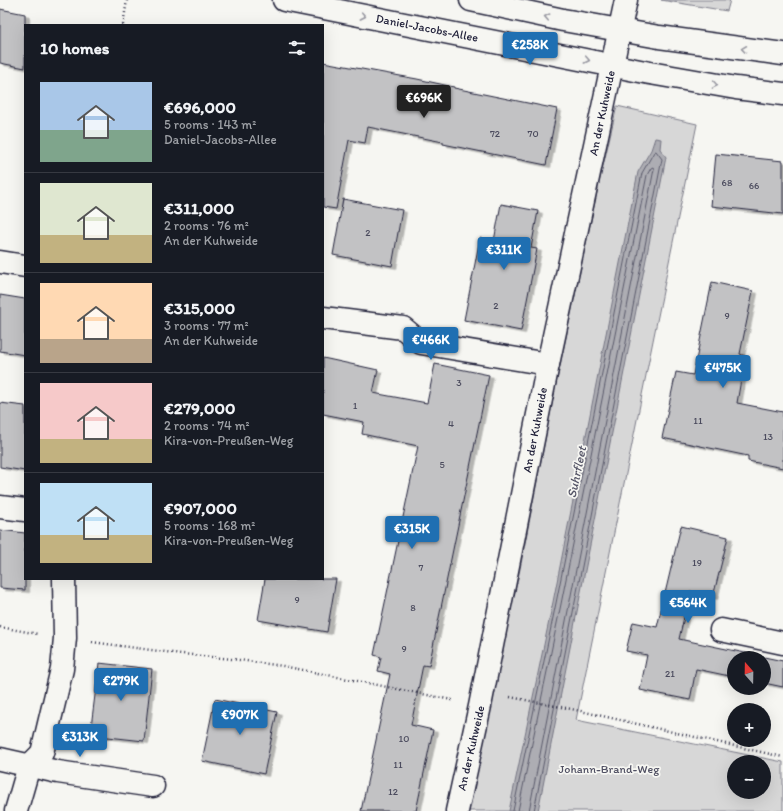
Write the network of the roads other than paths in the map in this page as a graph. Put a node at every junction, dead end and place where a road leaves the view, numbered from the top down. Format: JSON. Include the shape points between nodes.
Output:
{"nodes":[{"id":1,"x":284,"y":0,"type":"edge"},
{"id":2,"x":471,"y":0,"type":"edge"},
{"id":3,"x":626,"y":0,"type":"edge"},
{"id":4,"x":616,"y":48,"type":"junction"},
{"id":5,"x":783,"y":54,"type":"edge"},
{"id":6,"x":783,"y":94,"type":"edge"},
{"id":7,"x":0,"y":262,"type":"edge"},
{"id":8,"x":24,"y":266,"type":"edge"},
{"id":9,"x":324,"y":318,"type":"edge"},
{"id":10,"x":548,"y":364,"type":"junction"},
{"id":11,"x":0,"y":507,"type":"edge"},
{"id":12,"x":24,"y":510,"type":"edge"},
{"id":13,"x":64,"y":580,"type":"edge"},
{"id":14,"x":721,"y":630,"type":"dead end"},
{"id":15,"x":783,"y":643,"type":"edge"},
{"id":16,"x":0,"y":759,"type":"edge"},
{"id":17,"x":29,"y":766,"type":"junction"},
{"id":18,"x":153,"y":786,"type":"dead end"},
{"id":19,"x":16,"y":811,"type":"edge"},
{"id":20,"x":457,"y":811,"type":"edge"}],
"edges":[{"from":1,"to":4,"type":"street","name":"Daniel-Jacobs-Allee","one_way":true},
{"from":4,"to":2,"type":"street","name":"Daniel-Jacobs-Allee","one_way":true,"via":[[563,20]]},
{"from":3,"to":4,"type":"street","name":"An der Kuhweide"},
{"from":5,"to":4,"type":"street","name":"Daniel-Jacobs-Allee","one_way":true,"via":[[659,37]]},
{"from":4,"to":6,"type":"street","name":"Daniel-Jacobs-Allee","one_way":true,"via":[[736,88]]},
{"from":4,"to":10,"type":"street","name":"An der Kuhweide"},
{"from":7,"to":8,"type":"street"},
{"from":9,"to":10,"type":"street","via":[[403,328],[421,342]]},
{"from":10,"to":20,"type":"street","name":"An der Kuhweide"},
{"from":11,"to":12,"type":"street"},
{"from":13,"to":17,"type":"street","via":[[65,638],[62,669],[42,753]]},
{"from":14,"to":15,"type":"street"},
{"from":16,"to":17,"type":"street"},
{"from":17,"to":18,"type":"street"},
{"from":17,"to":19,"type":"street"}]}
